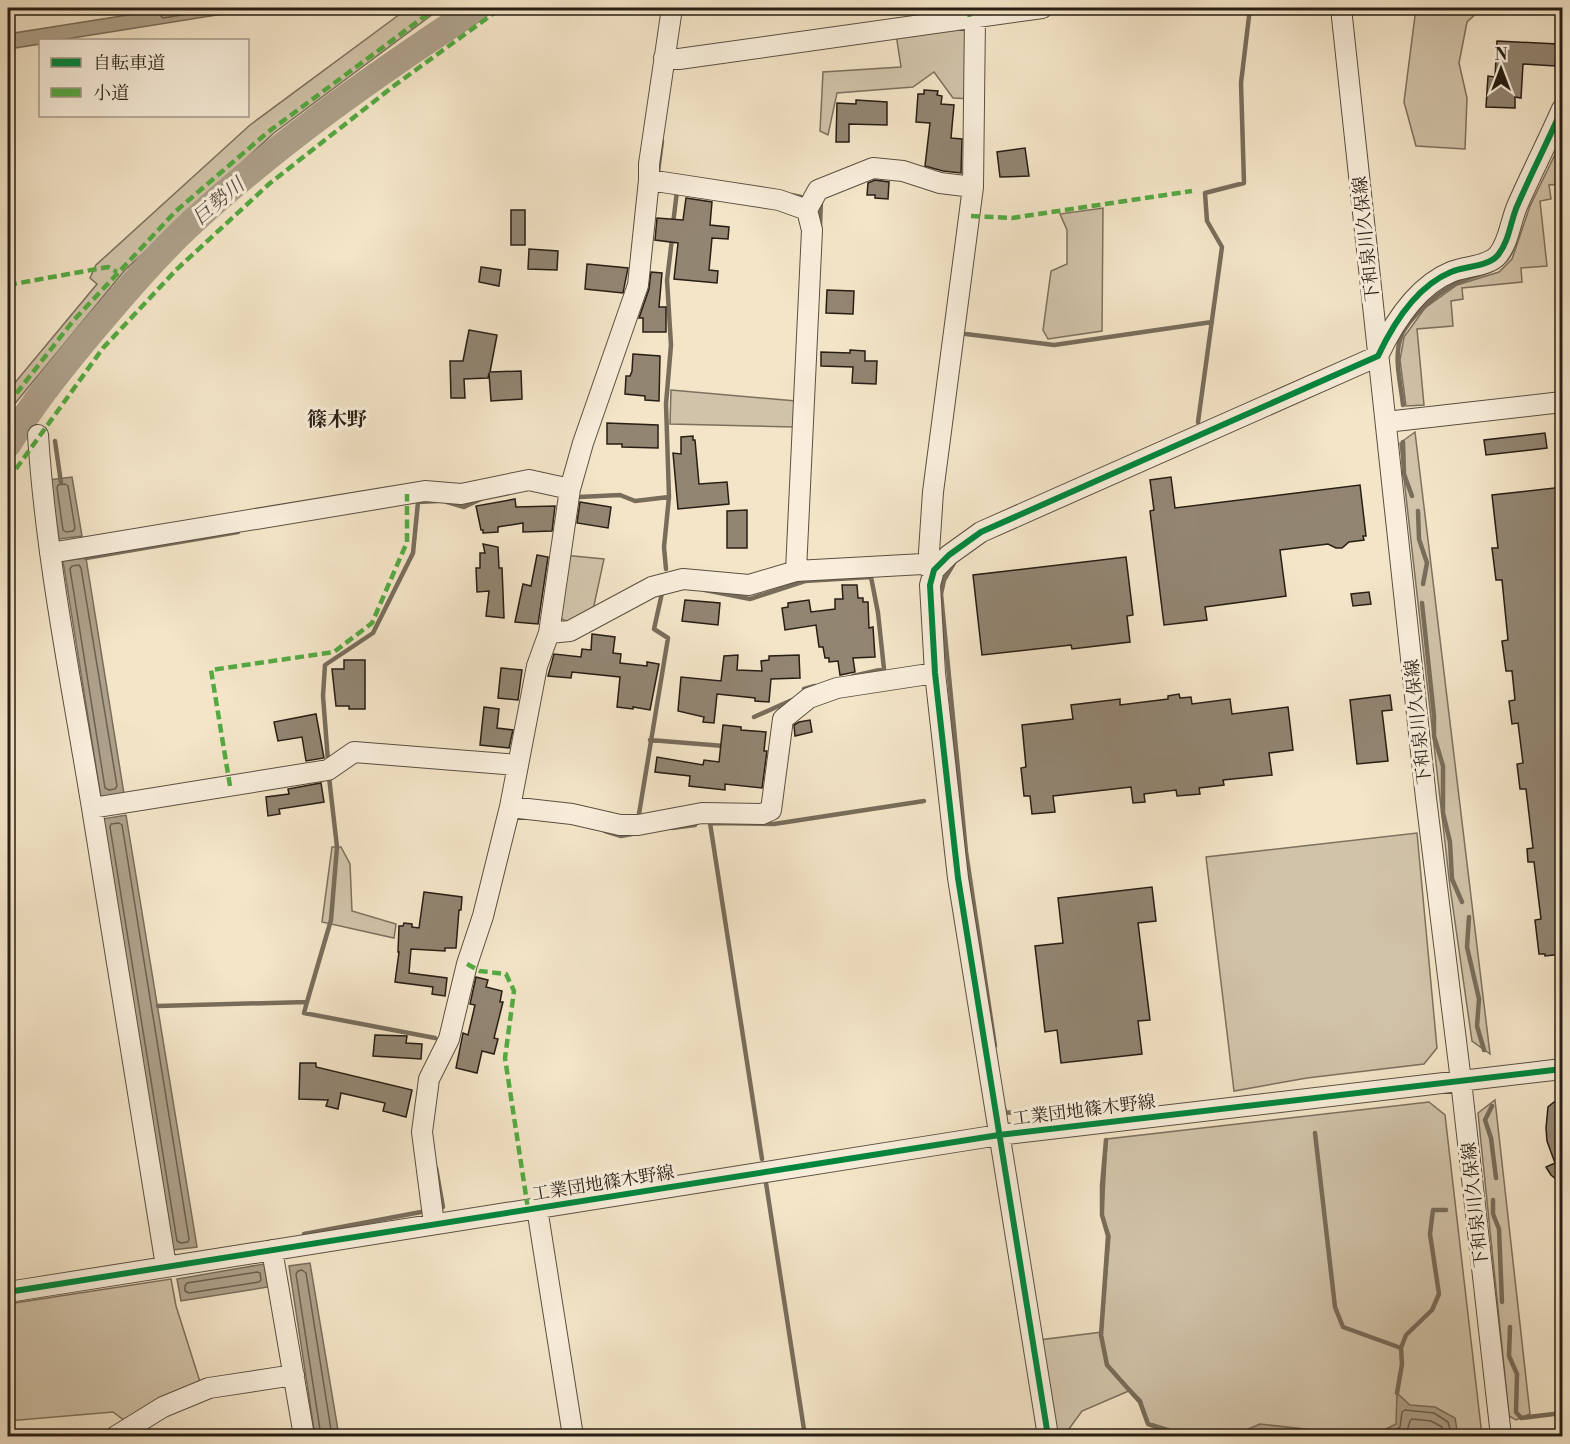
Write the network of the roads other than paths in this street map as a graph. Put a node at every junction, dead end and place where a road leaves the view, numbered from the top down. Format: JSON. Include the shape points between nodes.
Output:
{"nodes":[{"id":1,"x":672,"y":8,"type":"edge"},
{"id":2,"x":1042,"y":8,"type":"edge"},
{"id":3,"x":1341,"y":8,"type":"edge"},
{"id":4,"x":975,"y":17,"type":"junction"},
{"id":5,"x":664,"y":58,"type":"junction"},
{"id":6,"x":1563,"y":109,"type":"edge"},
{"id":7,"x":649,"y":180,"type":"junction"},
{"id":8,"x":973,"y":188,"type":"junction"},
{"id":9,"x":807,"y":210,"type":"junction"},
{"id":10,"x":1378,"y":356,"type":"junction"},
{"id":11,"x":1563,"y":402,"type":"edge"},
{"id":12,"x":1386,"y":422,"type":"junction"},
{"id":13,"x":39,"y":435,"type":"dead end"},
{"id":14,"x":570,"y":489,"type":"junction"},
{"id":15,"x":50,"y":553,"type":"junction"},
{"id":16,"x":934,"y":570,"type":"junction"},
{"id":17,"x":796,"y":571,"type":"junction"},
{"id":18,"x":549,"y":633,"type":"junction"},
{"id":19,"x":935,"y":673,"type":"junction"},
{"id":20,"x":518,"y":765,"type":"junction"},
{"id":21,"x":510,"y":807,"type":"junction"},
{"id":22,"x":92,"y":808,"type":"junction"},
{"id":23,"x":1563,"y":1069,"type":"edge"},
{"id":24,"x":1461,"y":1081,"type":"junction"},
{"id":25,"x":999,"y":1135,"type":"junction"},
{"id":26,"x":537,"y":1208,"type":"junction"},
{"id":27,"x":434,"y":1224,"type":"junction"},
{"id":28,"x":272,"y":1250,"type":"junction"},
{"id":29,"x":165,"y":1266,"type":"junction"},
{"id":30,"x":8,"y":1292,"type":"edge"},
{"id":31,"x":294,"y":1375,"type":"junction"},
{"id":32,"x":116,"y":1437,"type":"edge"},
{"id":33,"x":304,"y":1437,"type":"edge"},
{"id":34,"x":573,"y":1437,"type":"edge"},
{"id":35,"x":1048,"y":1437,"type":"edge"},
{"id":36,"x":1501,"y":1437,"type":"edge"}],
"edges":[{"from":1,"to":5,"type":"street"},
{"from":2,"to":4,"type":"street"},
{"from":3,"to":10,"type":"street","name":"下和泉川久保線"},
{"from":4,"to":5,"type":"street"},
{"from":4,"to":8,"type":"street"},
{"from":5,"to":7,"type":"street"},
{"from":6,"to":10,"type":"street","via":[[1516,207],[1507,240],[1496,257],[1433,281],[1388,335]]},
{"from":7,"to":9,"type":"street","via":[[779,200]]},
{"from":7,"to":14,"type":"street","via":[[638,285]]},
{"from":8,"to":9,"type":"street","via":[[873,168],[818,190]]},
{"from":8,"to":16,"type":"street","via":[[933,492],[929,552]]},
{"from":9,"to":17,"type":"street","via":[[812,230]]},
{"from":10,"to":12,"type":"street","name":"下和泉川久保線"},
{"from":10,"to":16,"type":"street","via":[[981,532]]},
{"from":11,"to":12,"type":"street"},
{"from":12,"to":24,"type":"street","name":"下和泉川久保線"},
{"from":13,"to":15,"type":"street"},
{"from":14,"to":15,"type":"street","via":[[529,480],[461,494],[425,491]]},
{"from":14,"to":18,"type":"street"},
{"from":15,"to":22,"type":"street"},
{"from":16,"to":17,"type":"street","via":[[923,564]]},
{"from":16,"to":19,"type":"street","via":[[930,585]]},
{"from":17,"to":18,"type":"street","via":[[749,585],[683,579],[652,587],[570,631]]},
{"from":18,"to":20,"type":"street","via":[[537,666]]},
{"from":19,"to":21,"type":"street","via":[[837,688],[809,698],[783,719],[771,810],[762,814],[702,813],[621,825],[572,814]]},
{"from":19,"to":25,"type":"street","via":[[958,878]]},
{"from":20,"to":21,"type":"street"},
{"from":20,"to":22,"type":"street","via":[[354,752],[328,770]]},
{"from":21,"to":27,"type":"street","via":[[449,1039],[429,1079],[422,1132]]},
{"from":22,"to":29,"type":"street"},
{"from":23,"to":24,"type":"street","name":"工業団地篠木野線"},
{"from":24,"to":25,"type":"street","name":"工業団地篠木野線"},
{"from":24,"to":36,"type":"street","name":"下和泉川久保線"},
{"from":25,"to":26,"type":"street","name":"工業団地篠木野線"},
{"from":25,"to":35,"type":"street"},
{"from":26,"to":27,"type":"street","name":"工業団地篠木野線"},
{"from":26,"to":34,"type":"street"},
{"from":27,"to":28,"type":"street","name":"工業団地篠木野線"},
{"from":28,"to":29,"type":"street","name":"工業団地篠木野線"},
{"from":28,"to":31,"type":"street"},
{"from":29,"to":30,"type":"street","name":"工業団地篠木野線"},
{"from":31,"to":32,"type":"street","via":[[209,1388],[163,1407]]},
{"from":31,"to":33,"type":"street"}]}
